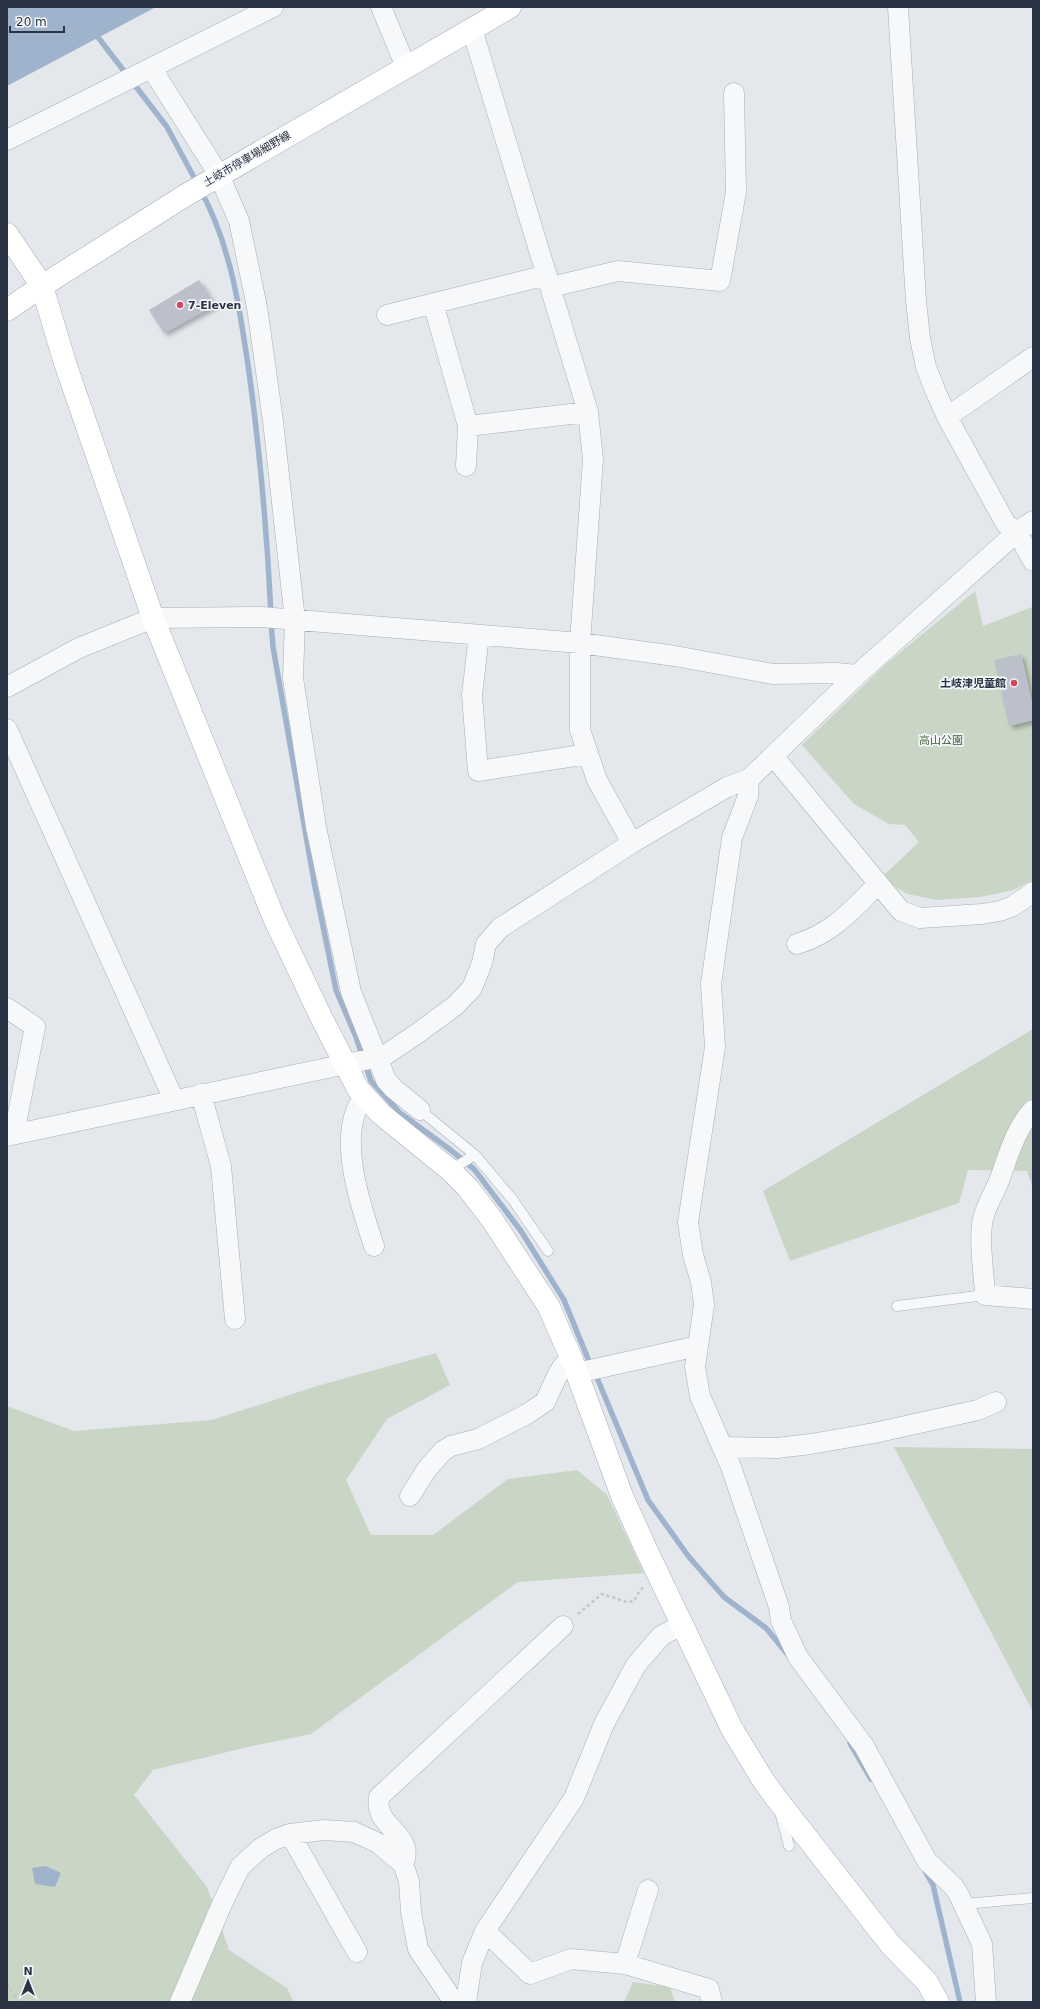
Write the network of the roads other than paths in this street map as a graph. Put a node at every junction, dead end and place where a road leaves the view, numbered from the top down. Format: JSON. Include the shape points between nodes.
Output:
{"nodes":[{"id":1,"x":273,"y":7,"type":"edge"},
{"id":2,"x":381,"y":7,"type":"edge"},
{"id":3,"x":510,"y":7,"type":"edge"},
{"id":4,"x":898,"y":7,"type":"edge"},
{"id":5,"x":472,"y":29,"type":"junction"},
{"id":6,"x":406,"y":67,"type":"junction"},
{"id":7,"x":146,"y":71,"type":"junction"},
{"id":8,"x":734,"y":93,"type":"dead end"},
{"id":9,"x":7,"y":140,"type":"edge"},
{"id":10,"x":215,"y":178,"type":"junction"},
{"id":11,"x":7,"y":234,"type":"edge"},
{"id":12,"x":549,"y":281,"type":"junction"},
{"id":13,"x":42,"y":286,"type":"junction"},
{"id":14,"x":433,"y":303,"type":"junction"},
{"id":15,"x":7,"y":310,"type":"edge"},
{"id":16,"x":387,"y":315,"type":"dead end"},
{"id":17,"x":1033,"y":357,"type":"edge"},
{"id":18,"x":588,"y":412,"type":"junction"},
{"id":19,"x":947,"y":417,"type":"junction"},
{"id":20,"x":468,"y":426,"type":"junction"},
{"id":21,"x":466,"y":466,"type":"dead end"},
{"id":22,"x":1033,"y":521,"type":"edge"},
{"id":23,"x":1017,"y":532,"type":"junction"},
{"id":24,"x":1033,"y":561,"type":"edge"},
{"id":25,"x":153,"y":618,"type":"junction"},
{"id":26,"x":290,"y":619,"type":"junction"},
{"id":27,"x":479,"y":635,"type":"junction"},
{"id":28,"x":580,"y":643,"type":"junction"},
{"id":29,"x":857,"y":675,"type":"junction"},
{"id":30,"x":7,"y":687,"type":"edge"},
{"id":31,"x":7,"y":729,"type":"edge"},
{"id":32,"x":588,"y":754,"type":"junction"},
{"id":33,"x":774,"y":757,"type":"junction"},
{"id":34,"x":749,"y":780,"type":"junction"},
{"id":35,"x":632,"y":843,"type":"junction"},
{"id":36,"x":878,"y":884,"type":"junction"},
{"id":37,"x":1033,"y":892,"type":"edge"},
{"id":38,"x":797,"y":944,"type":"dead end"},
{"id":39,"x":7,"y":1008,"type":"edge"},
{"id":40,"x":363,"y":1061,"type":"junction"},
{"id":41,"x":201,"y":1094,"type":"junction"},
{"id":42,"x":364,"y":1097,"type":"junction"},
{"id":43,"x":174,"y":1100,"type":"junction"},
{"id":44,"x":420,"y":1110,"type":"joint"},
{"id":45,"x":1033,"y":1110,"type":"edge"},
{"id":46,"x":11,"y":1135,"type":"edge"},
{"id":47,"x":475,"y":1155,"type":"junction"},
{"id":48,"x":450,"y":1170,"type":"junction"},
{"id":49,"x":374,"y":1246,"type":"dead end"},
{"id":50,"x":548,"y":1251,"type":"dead end"},
{"id":51,"x":985,"y":1295,"type":"junction"},
{"id":52,"x":1033,"y":1299,"type":"edge"},
{"id":53,"x":897,"y":1306,"type":"dead end"},
{"id":54,"x":235,"y":1319,"type":"dead end"},
{"id":55,"x":698,"y":1346,"type":"junction"},
{"id":56,"x":578,"y":1368,"type":"junction"},
{"id":57,"x":996,"y":1402,"type":"dead end"},
{"id":58,"x":722,"y":1447,"type":"junction"},
{"id":59,"x":410,"y":1496,"type":"dead end"},
{"id":60,"x":683,"y":1624,"type":"junction"},
{"id":61,"x":563,"y":1626,"type":"road end"},
{"id":62,"x":776,"y":1798,"type":"junction"},
{"id":63,"x":290,"y":1834,"type":"junction"},
{"id":64,"x":789,"y":1846,"type":"dead end"},
{"id":65,"x":403,"y":1864,"type":"junction"},
{"id":66,"x":648,"y":1890,"type":"dead end"},
{"id":67,"x":1033,"y":1898,"type":"edge"},
{"id":68,"x":964,"y":1904,"type":"junction"},
{"id":69,"x":485,"y":1931,"type":"junction"},
{"id":70,"x":357,"y":1952,"type":"dead end"},
{"id":71,"x":625,"y":1964,"type":"junction"},
{"id":72,"x":926,"y":1992,"type":"edge"},
{"id":73,"x":180,"y":2002,"type":"edge"},
{"id":74,"x":454,"y":2002,"type":"edge"},
{"id":75,"x":466,"y":2002,"type":"edge"},
{"id":76,"x":712,"y":2002,"type":"edge"},
{"id":77,"x":938,"y":2002,"type":"edge"},
{"id":78,"x":986,"y":2002,"type":"edge"}],
"edges":[{"from":1,"to":7,"type":"street"},
{"from":2,"to":6,"type":"street"},
{"from":3,"to":5,"type":"street","name":"土岐市停車場細野線"},
{"from":4,"to":19,"type":"street","via":[[918,323],[926,367]]},
{"from":5,"to":6,"type":"street","name":"土岐市停車場細野線"},
{"from":5,"to":12,"type":"street"},
{"from":6,"to":10,"type":"street","name":"土岐市停車場細野線"},
{"from":7,"to":9,"type":"street"},
{"from":7,"to":10,"type":"street"},
{"from":8,"to":12,"type":"street","via":[[736,192],[720,281],[618,271]]},
{"from":10,"to":13,"type":"street","name":"土岐市停車場細野線"},
{"from":10,"to":26,"type":"street","via":[[239,221],[257,307],[273,421]]},
{"from":11,"to":13,"type":"street"},
{"from":12,"to":14,"type":"street"},
{"from":12,"to":18,"type":"street"},
{"from":13,"to":15,"type":"street","name":"土岐市停車場細野線"},
{"from":13,"to":25,"type":"street","via":[[65,363]]},
{"from":14,"to":16,"type":"street"},
{"from":14,"to":20,"type":"street"},
{"from":17,"to":19,"type":"street"},
{"from":18,"to":20,"type":"street"},
{"from":18,"to":28,"type":"street","via":[[593,459]]},
{"from":19,"to":23,"type":"street","via":[[1006,524]]},
{"from":20,"to":21,"type":"street"},
{"from":22,"to":23,"type":"street"},
{"from":23,"to":24,"type":"street"},
{"from":23,"to":29,"type":"street"},
{"from":25,"to":26,"type":"street"},
{"from":25,"to":30,"type":"street","via":[[79,648]]},
{"from":25,"to":40,"type":"street","via":[[274,918],[321,1017]]},
{"from":26,"to":27,"type":"street"},
{"from":26,"to":40,"type":"street","via":[[293,678],[316,827]]},
{"from":27,"to":28,"type":"street"},
{"from":27,"to":32,"type":"street","via":[[472,695],[478,771]]},
{"from":28,"to":29,"type":"street","via":[[675,656],[773,674]]},
{"from":28,"to":32,"type":"street","via":[[580,730]]},
{"from":29,"to":33,"type":"street"},
{"from":31,"to":43,"type":"street"},
{"from":32,"to":35,"type":"street","via":[[597,780]]},
{"from":33,"to":34,"type":"street"},
{"from":33,"to":36,"type":"street"},
{"from":34,"to":35,"type":"street","via":[[727,787]]},
{"from":34,"to":55,"type":"street","via":[[748,796],[732,838],[712,984],[715,1046],[688,1222],[704,1305]]},
{"from":35,"to":40,"type":"street","via":[[500,928],[486,944],[472,988],[456,1004],[384,1056]]},
{"from":36,"to":37,"type":"street","via":[[901,911],[920,918],[1000,911],[1013,906]]},
{"from":36,"to":38,"type":"street","via":[[824,934]]},
{"from":39,"to":46,"type":"street","via":[[35,1027]]},
{"from":40,"to":41,"type":"street"},
{"from":40,"to":42,"type":"street","via":[[358,1089]]},
{"from":40,"to":44,"type":"street"},
{"from":41,"to":43,"type":"street"},
{"from":41,"to":54,"type":"street","via":[[221,1166]]},
{"from":42,"to":48,"type":"street"},
{"from":42,"to":49,"type":"street","via":[[354,1117],[351,1144],[354,1181]]},
{"from":43,"to":46,"type":"street"},
{"from":44,"to":47,"type":"lane"},
{"from":45,"to":51,"type":"street","via":[[1025,1118],[1016,1135],[984,1212],[982,1233]]},
{"from":47,"to":48,"type":"lane"},
{"from":47,"to":50,"type":"lane","via":[[513,1200]]},
{"from":48,"to":56,"type":"street","via":[[468,1188],[521,1262],[549,1307]]},
{"from":51,"to":52,"type":"street"},
{"from":51,"to":53,"type":"lane"},
{"from":55,"to":56,"type":"street","via":[[604,1367]]},
{"from":55,"to":58,"type":"street","via":[[695,1367],[700,1396]]},
{"from":56,"to":59,"type":"street","via":[[563,1366],[545,1402],[527,1414],[478,1439],[451,1446],[443,1451],[427,1469]]},
{"from":56,"to":60,"type":"street","via":[[622,1496]]},
{"from":57,"to":58,"type":"street","via":[[978,1410],[827,1441],[777,1448]]},
{"from":58,"to":68,"type":"street","via":[[779,1607],[781,1621],[798,1657],[864,1746],[927,1862],[954,1887]]},
{"from":60,"to":62,"type":"street","via":[[732,1728]]},
{"from":60,"to":69,"type":"street","via":[[661,1636],[636,1665],[604,1724],[574,1798]]},
{"from":61,"to":65,"type":"street","via":[[379,1797],[377,1806],[380,1814],[405,1844],[407,1856]]},
{"from":62,"to":64,"type":"lane"},
{"from":62,"to":72,"type":"street"},
{"from":63,"to":65,"type":"street","via":[[324,1830],[354,1832],[378,1843]]},
{"from":63,"to":70,"type":"street"},
{"from":63,"to":73,"type":"street","via":[[261,1848],[240,1867]]},
{"from":65,"to":74,"type":"street","via":[[409,1881],[411,1912],[418,1949]]},
{"from":66,"to":71,"type":"street"},
{"from":67,"to":68,"type":"lane"},
{"from":68,"to":78,"type":"street","via":[[982,1944]]},
{"from":69,"to":71,"type":"street","via":[[530,1974],[571,1959]]},
{"from":69,"to":75,"type":"street","via":[[472,1962]]},
{"from":71,"to":76,"type":"street","via":[[709,1989]]},
{"from":72,"to":77,"type":"street"}]}
